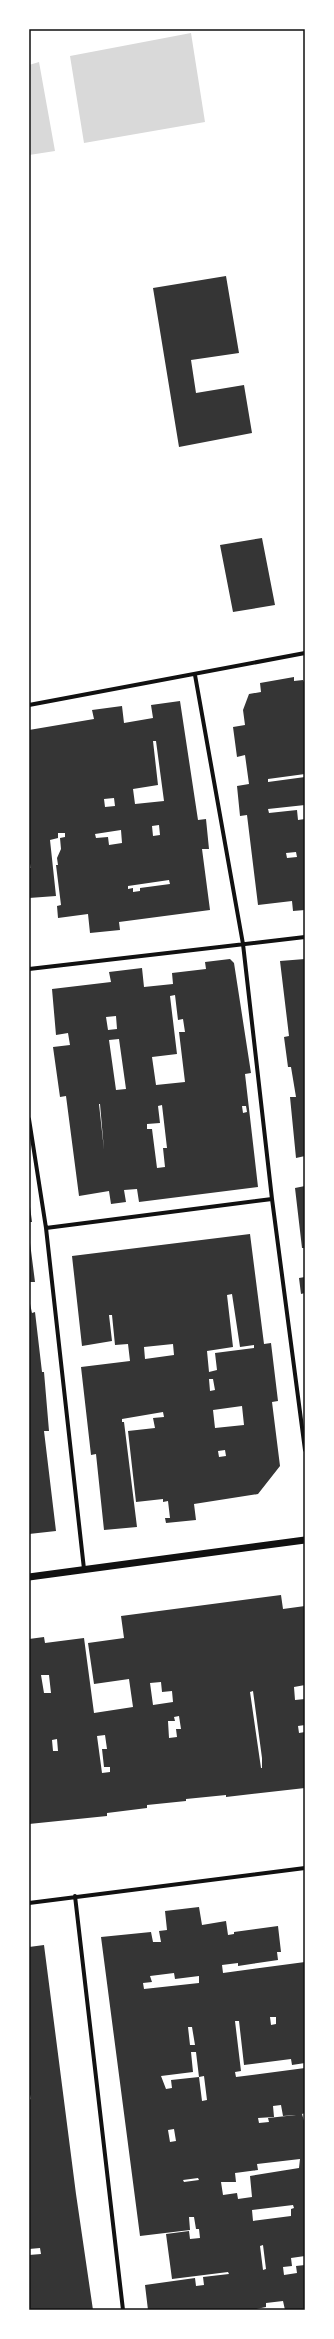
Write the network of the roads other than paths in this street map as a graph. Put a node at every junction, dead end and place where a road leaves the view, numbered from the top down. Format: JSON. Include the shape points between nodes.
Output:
{"nodes":[{"id":1,"x":305,"y":653,"type":"edge"},
{"id":2,"x":194,"y":675,"type":"junction"},
{"id":3,"x":29,"y":705,"type":"edge"},
{"id":4,"x":305,"y":937,"type":"edge"},
{"id":5,"x":243,"y":944,"type":"junction"},
{"id":6,"x":29,"y":968,"type":"edge"},
{"id":7,"x":29,"y":1119,"type":"edge"},
{"id":8,"x":272,"y":1199,"type":"junction"},
{"id":9,"x":46,"y":1228,"type":"junction"},
{"id":10,"x":305,"y":1450,"type":"edge"},
{"id":11,"x":305,"y":1540,"type":"edge"},
{"id":12,"x":84,"y":1569,"type":"junction"},
{"id":13,"x":29,"y":1577,"type":"edge"},
{"id":14,"x":305,"y":1868,"type":"edge"},
{"id":15,"x":75,"y":1896,"type":"junction"},
{"id":16,"x":29,"y":1903,"type":"edge"},
{"id":17,"x":123,"y":2310,"type":"edge"}],
"edges":[{"from":1,"to":2,"type":"street"},
{"from":2,"to":3,"type":"street"},
{"from":2,"to":5,"type":"street"},
{"from":4,"to":5,"type":"street"},
{"from":5,"to":6,"type":"street"},
{"from":5,"to":8,"type":"street"},
{"from":7,"to":9,"type":"street"},
{"from":8,"to":9,"type":"street"},
{"from":8,"to":10,"type":"street"},
{"from":9,"to":12,"type":"street"},
{"from":11,"to":12,"type":"street"},
{"from":12,"to":13,"type":"street"},
{"from":14,"to":15,"type":"street"},
{"from":15,"to":16,"type":"street"},
{"from":15,"to":17,"type":"street"}]}
